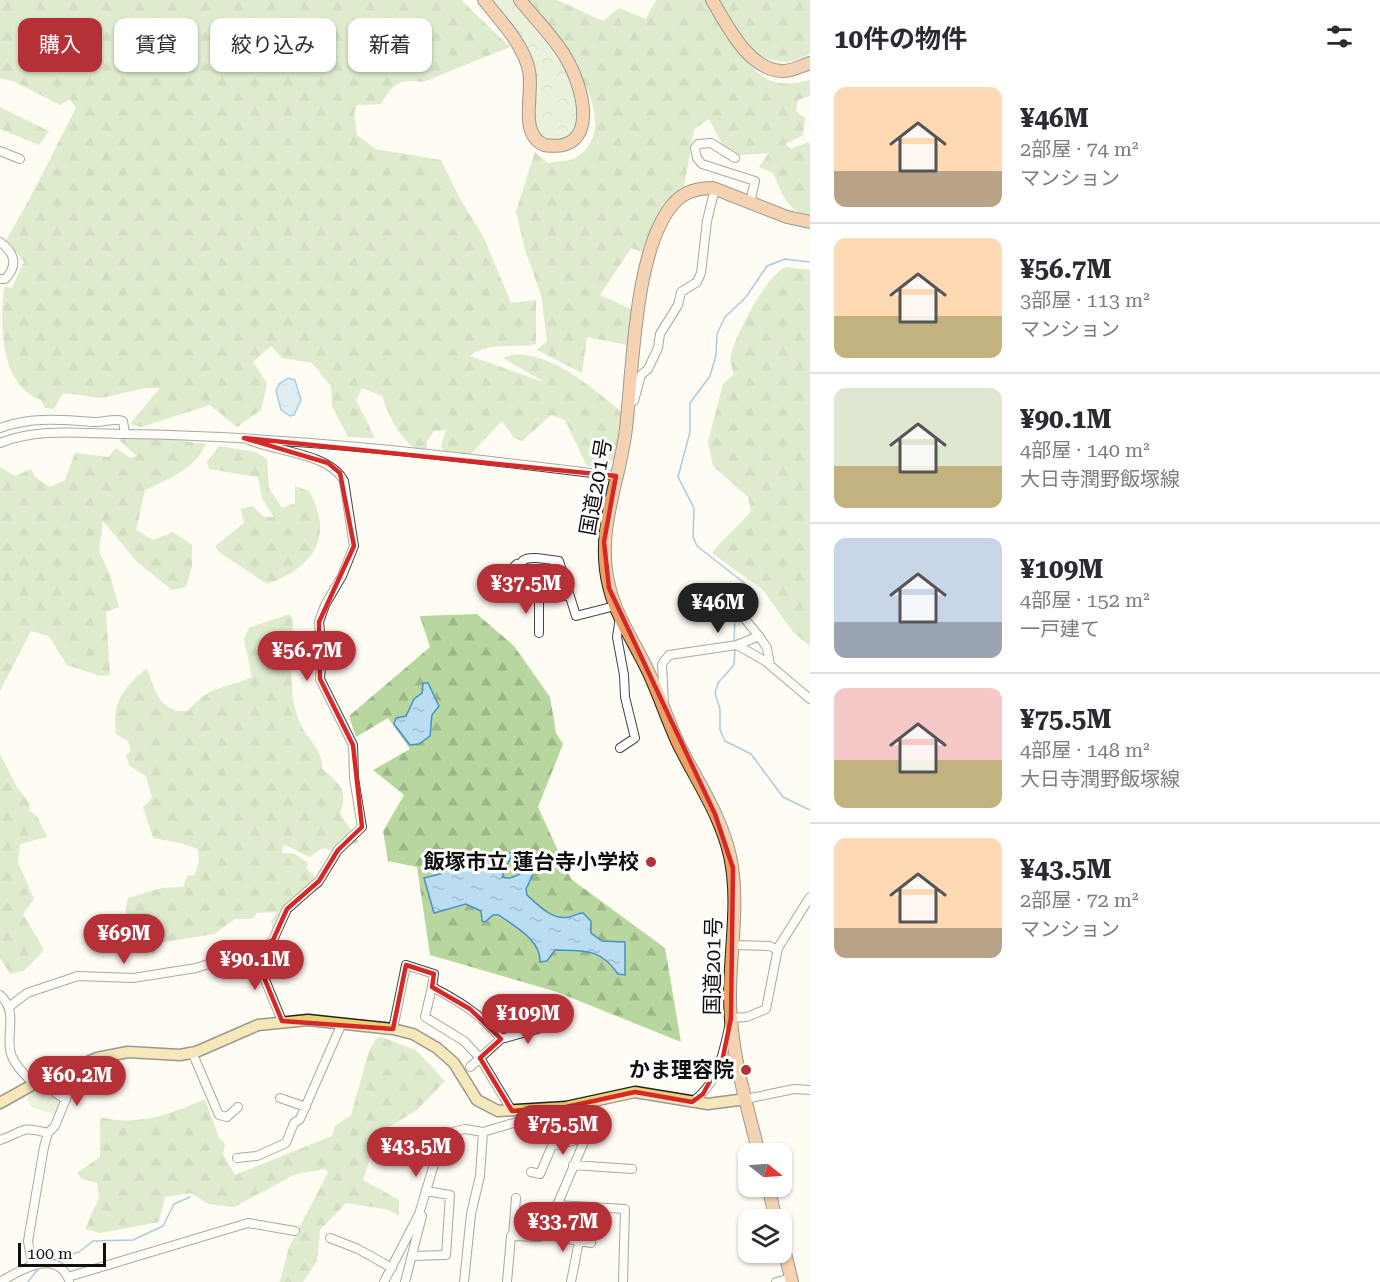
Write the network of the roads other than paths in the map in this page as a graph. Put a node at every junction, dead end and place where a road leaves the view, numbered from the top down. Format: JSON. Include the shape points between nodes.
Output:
{"nodes":[{"id":1,"x":484,"y":0,"type":"edge"},
{"id":2,"x":520,"y":0,"type":"edge"},
{"id":3,"x":712,"y":0,"type":"edge"},
{"id":4,"x":810,"y":63,"type":"edge"},
{"id":5,"x":0,"y":151,"type":"edge"},
{"id":6,"x":735,"y":158,"type":"dead end"},
{"id":7,"x":20,"y":159,"type":"dead end"},
{"id":8,"x":715,"y":188,"type":"junction"},
{"id":9,"x":750,"y":202,"type":"junction"},
{"id":10,"x":810,"y":222,"type":"edge"},
{"id":11,"x":0,"y":242,"type":"edge"},
{"id":12,"x":0,"y":279,"type":"edge"},
{"id":13,"x":628,"y":402,"type":"junction"},
{"id":14,"x":0,"y":428,"type":"edge"},
{"id":15,"x":125,"y":434,"type":"junction"},
{"id":16,"x":244,"y":438,"type":"junction"},
{"id":17,"x":0,"y":443,"type":"edge"},
{"id":18,"x":616,"y":476,"type":"junction"},
{"id":19,"x":519,"y":563,"type":"junction"},
{"id":20,"x":504,"y":576,"type":"dead end"},
{"id":21,"x":539,"y":596,"type":"junction"},
{"id":22,"x":568,"y":596,"type":"junction"},
{"id":23,"x":617,"y":611,"type":"junction"},
{"id":24,"x":744,"y":618,"type":"dead end"},
{"id":25,"x":539,"y":633,"type":"dead end"},
{"id":26,"x":759,"y":636,"type":"junction"},
{"id":27,"x":737,"y":645,"type":"junction"},
{"id":28,"x":771,"y":665,"type":"junction"},
{"id":29,"x":810,"y":699,"type":"edge"},
{"id":30,"x":664,"y":706,"type":"junction"},
{"id":31,"x":620,"y":748,"type":"dead end"},
{"id":32,"x":810,"y":897,"type":"edge"},
{"id":33,"x":732,"y":945,"type":"junction"},
{"id":34,"x":777,"y":950,"type":"junction"},
{"id":35,"x":253,"y":951,"type":"junction"},
{"id":36,"x":432,"y":987,"type":"junction"},
{"id":37,"x":0,"y":995,"type":"edge"},
{"id":38,"x":9,"y":1007,"type":"junction"},
{"id":39,"x":731,"y":1018,"type":"junction"},
{"id":40,"x":282,"y":1021,"type":"junction"},
{"id":41,"x":342,"y":1023,"type":"junction"},
{"id":42,"x":548,"y":1026,"type":"dead end"},
{"id":43,"x":393,"y":1029,"type":"junction"},
{"id":44,"x":501,"y":1040,"type":"junction"},
{"id":45,"x":192,"y":1052,"type":"junction"},
{"id":46,"x":480,"y":1059,"type":"junction"},
{"id":47,"x":80,"y":1064,"type":"junction"},
{"id":48,"x":470,"y":1067,"type":"dead end"},
{"id":49,"x":39,"y":1082,"type":"junction"},
{"id":50,"x":810,"y":1090,"type":"edge"},
{"id":51,"x":280,"y":1098,"type":"dead end"},
{"id":52,"x":746,"y":1099,"type":"junction"},
{"id":53,"x":66,"y":1101,"type":"junction"},
{"id":54,"x":692,"y":1102,"type":"junction"},
{"id":55,"x":0,"y":1103,"type":"edge"},
{"id":56,"x":238,"y":1107,"type":"dead end"},
{"id":57,"x":306,"y":1107,"type":"junction"},
{"id":58,"x":566,"y":1107,"type":"junction"},
{"id":59,"x":546,"y":1109,"type":"junction"},
{"id":60,"x":512,"y":1111,"type":"junction"},
{"id":61,"x":483,"y":1132,"type":"junction"},
{"id":62,"x":48,"y":1133,"type":"junction"},
{"id":63,"x":584,"y":1138,"type":"junction"},
{"id":64,"x":2,"y":1139,"type":"edge"},
{"id":65,"x":756,"y":1143,"type":"edge"},
{"id":66,"x":237,"y":1158,"type":"dead end"},
{"id":67,"x":573,"y":1166,"type":"junction"},
{"id":68,"x":632,"y":1169,"type":"dead end"},
{"id":69,"x":531,"y":1172,"type":"dead end"},
{"id":70,"x":425,"y":1196,"type":"junction"},
{"id":71,"x":516,"y":1198,"type":"dead end"},
{"id":72,"x":556,"y":1205,"type":"junction"},
{"id":73,"x":295,"y":1231,"type":"dead end"},
{"id":74,"x":544,"y":1234,"type":"junction"},
{"id":75,"x":513,"y":1236,"type":"junction"},
{"id":76,"x":330,"y":1238,"type":"dead end"},
{"id":77,"x":579,"y":1241,"type":"junction"},
{"id":78,"x":591,"y":1243,"type":"dead end"},
{"id":79,"x":412,"y":1256,"type":"junction"},
{"id":80,"x":784,"y":1263,"type":"edge"},
{"id":81,"x":32,"y":1264,"type":"junction"},
{"id":82,"x":392,"y":1268,"type":"junction"},
{"id":83,"x":69,"y":1279,"type":"edge"},
{"id":84,"x":786,"y":1281,"type":"edge"},
{"id":85,"x":0,"y":1282,"type":"edge"},
{"id":86,"x":384,"y":1282,"type":"edge"},
{"id":87,"x":405,"y":1282,"type":"edge"},
{"id":88,"x":464,"y":1282,"type":"edge"},
{"id":89,"x":507,"y":1282,"type":"edge"},
{"id":90,"x":571,"y":1282,"type":"edge"},
{"id":91,"x":623,"y":1282,"type":"edge"}],
"edges":[{"from":1,"to":2,"type":"highway","via":[[518,47],[529,71],[533,136],[544,145],[569,144],[577,139],[584,122],[574,76],[566,58]]},
{"from":3,"to":4,"type":"highway","via":[[760,64],[785,71]]},
{"from":5,"to":7,"type":"street"},
{"from":6,"to":9,"type":"street","via":[[711,142],[695,148],[702,164],[755,182]]},
{"from":8,"to":9,"type":"highway"},
{"from":8,"to":13,"type":"street","via":[[701,273],[697,282],[681,292],[648,369],[641,375],[634,401]]},
{"from":8,"to":13,"type":"highway","name":"国道201号","via":[[693,191],[675,202],[652,249],[641,289]]},
{"from":9,"to":10,"type":"highway"},
{"from":11,"to":12,"type":"street","via":[[13,254],[14,261],[10,273]]},
{"from":13,"to":18,"type":"highway","name":"国道201号"},
{"from":14,"to":15,"type":"street","via":[[48,418],[96,422],[116,419],[123,421]]},
{"from":15,"to":16,"type":"street"},
{"from":15,"to":17,"type":"street","via":[[46,433]]},
{"from":16,"to":18,"type":"street"},
{"from":16,"to":35,"type":"street","via":[[328,463],[344,482],[354,546],[319,622],[320,678],[353,745],[362,827],[338,850],[319,881],[287,909],[273,940]]},
{"from":18,"to":23,"type":"highway","name":"国道201号","via":[[604,542],[606,572]]},
{"from":19,"to":20,"type":"street"},
{"from":19,"to":21,"type":"street","via":[[514,594]]},
{"from":19,"to":22,"type":"street","via":[[527,556],[559,561]]},
{"from":21,"to":22,"type":"street"},
{"from":21,"to":25,"type":"street"},
{"from":22,"to":23,"type":"street","via":[[576,616]]},
{"from":23,"to":30,"type":"highway","name":"国道201号"},
{"from":23,"to":31,"type":"street","via":[[625,697],[635,738]]},
{"from":24,"to":26,"type":"street"},
{"from":26,"to":27,"type":"street"},
{"from":26,"to":28,"type":"street"},
{"from":27,"to":28,"type":"street"},
{"from":27,"to":30,"type":"street","via":[[669,655],[662,664]]},
{"from":28,"to":29,"type":"street"},
{"from":30,"to":33,"type":"highway","name":"国道201号","via":[[730,853],[734,881]]},
{"from":32,"to":34,"type":"street"},
{"from":33,"to":34,"type":"street","via":[[770,945]]},
{"from":33,"to":39,"type":"highway","name":"国道201号"},
{"from":34,"to":39,"type":"street","via":[[766,1009],[747,1017]]},
{"from":35,"to":38,"type":"street","via":[[196,968],[133,978],[78,976],[27,993]]},
{"from":35,"to":40,"type":"street"},
{"from":36,"to":43,"type":"street","via":[[434,974],[406,965]]},
{"from":36,"to":44,"type":"street","via":[[487,1022]]},
{"from":36,"to":46,"type":"street","via":[[425,1017],[449,1030]]},
{"from":37,"to":38,"type":"street"},
{"from":38,"to":49,"type":"street","via":[[12,1057]]},
{"from":39,"to":52,"type":"highway","name":"国道201号","via":[[733,1046]]},
{"from":39,"to":54,"type":"street","via":[[723,1057],[713,1081]]},
{"from":40,"to":41,"type":"main road"},
{"from":40,"to":45,"type":"main road","via":[[258,1025]]},
{"from":41,"to":43,"type":"main road"},
{"from":41,"to":57,"type":"street"},
{"from":42,"to":44,"type":"street"},
{"from":43,"to":60,"type":"main road","via":[[413,1034],[437,1048],[454,1063],[477,1100],[487,1108]]},
{"from":44,"to":46,"type":"street"},
{"from":45,"to":47,"type":"main road","via":[[128,1052]]},
{"from":45,"to":56,"type":"street","via":[[219,1115],[227,1117]]},
{"from":46,"to":48,"type":"street"},
{"from":46,"to":60,"type":"street"},
{"from":47,"to":49,"type":"main road"},
{"from":47,"to":53,"type":"street"},
{"from":49,"to":53,"type":"street"},
{"from":49,"to":55,"type":"main road"},
{"from":50,"to":52,"type":"street","via":[[794,1089]]},
{"from":51,"to":57,"type":"street"},
{"from":52,"to":54,"type":"main road","via":[[724,1104]]},
{"from":52,"to":65,"type":"highway","name":"国道201号"},
{"from":53,"to":62,"type":"street"},
{"from":54,"to":58,"type":"main road","via":[[635,1092]]},
{"from":57,"to":66,"type":"street","via":[[286,1143],[257,1156]]},
{"from":58,"to":59,"type":"main road"},
{"from":58,"to":63,"type":"street","via":[[584,1130]]},
{"from":59,"to":60,"type":"main road"},
{"from":59,"to":61,"type":"street"},
{"from":61,"to":70,"type":"street","via":[[459,1130],[441,1140]]},
{"from":61,"to":88,"type":"street"},
{"from":62,"to":64,"type":"street","via":[[20,1129]]},
{"from":62,"to":81,"type":"street","via":[[28,1241]]},
{"from":63,"to":67,"type":"street"},
{"from":63,"to":69,"type":"street","via":[[552,1146],[540,1174]]},
{"from":67,"to":68,"type":"street"},
{"from":67,"to":72,"type":"street"},
{"from":70,"to":79,"type":"street"},
{"from":70,"to":79,"type":"street","via":[[450,1195],[446,1254]]},
{"from":70,"to":82,"type":"street"},
{"from":71,"to":75,"type":"street"},
{"from":72,"to":74,"type":"street"},
{"from":72,"to":91,"type":"street","via":[[625,1209]]},
{"from":73,"to":83,"type":"street","via":[[248,1223]]},
{"from":74,"to":75,"type":"street"},
{"from":74,"to":77,"type":"street"},
{"from":75,"to":89,"type":"street"},
{"from":76,"to":82,"type":"street"},
{"from":77,"to":78,"type":"street"},
{"from":77,"to":90,"type":"street"},
{"from":79,"to":87,"type":"street"},
{"from":80,"to":84,"type":"highway"},
{"from":81,"to":83,"type":"street","via":[[53,1265]]},
{"from":81,"to":85,"type":"street"},
{"from":82,"to":86,"type":"street"}]}
